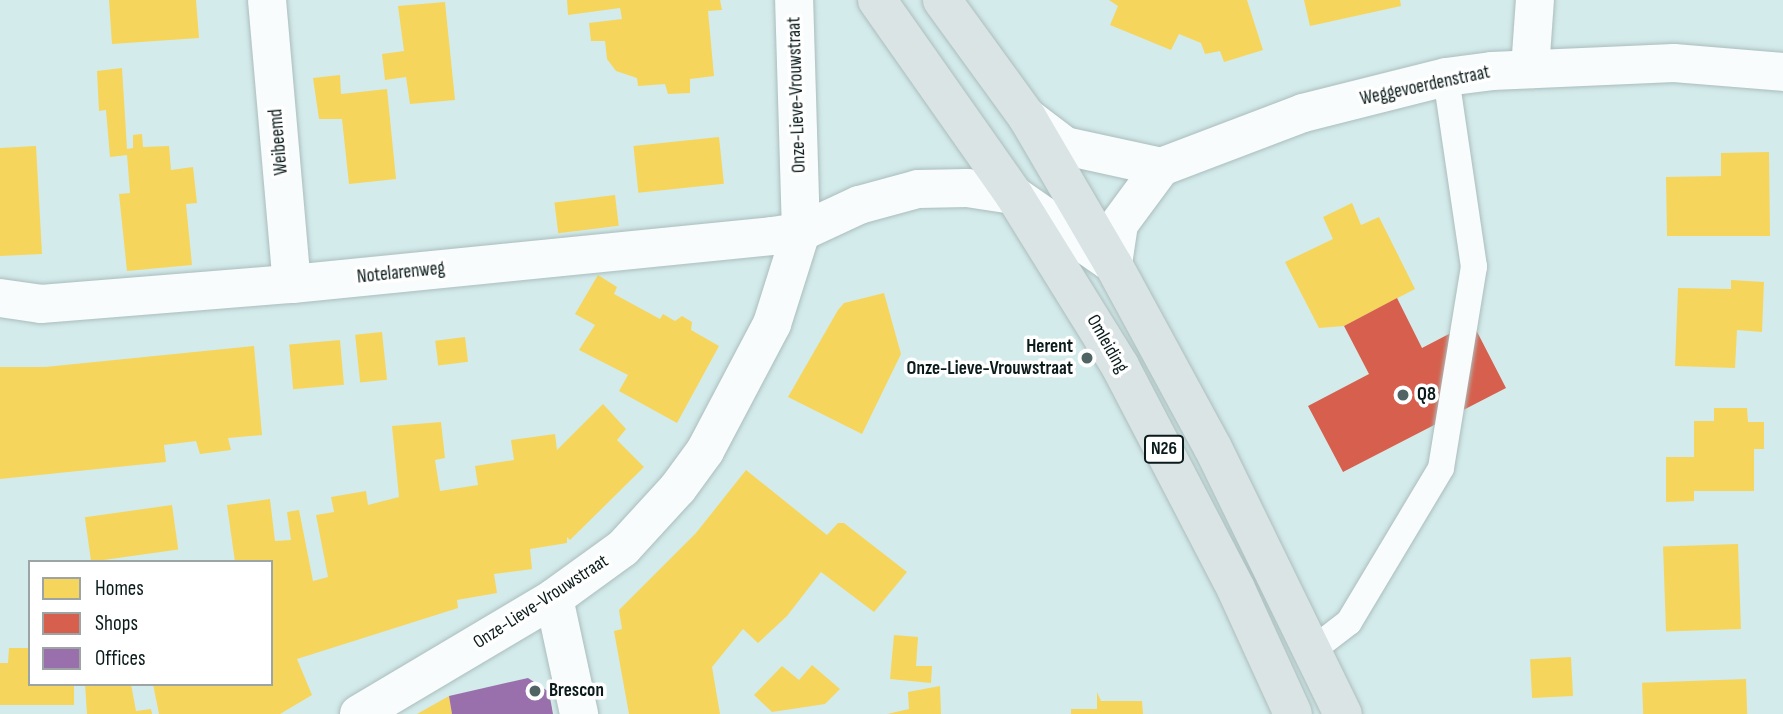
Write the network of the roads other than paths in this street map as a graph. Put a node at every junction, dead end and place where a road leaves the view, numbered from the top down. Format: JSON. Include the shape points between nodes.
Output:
{"nodes":[{"id":1,"x":267,"y":0,"type":"edge"},
{"id":2,"x":794,"y":0,"type":"edge"},
{"id":3,"x":877,"y":0,"type":"edge"},
{"id":4,"x":942,"y":0,"type":"edge"},
{"id":5,"x":1535,"y":0,"type":"edge"},
{"id":6,"x":1530,"y":69,"type":"junction"},
{"id":7,"x":1783,"y":72,"type":"edge"},
{"id":8,"x":1446,"y":77,"type":"junction"},
{"id":9,"x":1027,"y":117,"type":"junction"},
{"id":10,"x":1161,"y":167,"type":"junction"},
{"id":11,"x":1014,"y":195,"type":"junction"},
{"id":12,"x":801,"y":232,"type":"junction"},
{"id":13,"x":1113,"y":264,"type":"junction"},
{"id":14,"x":292,"y":284,"type":"junction"},
{"id":15,"x":0,"y":298,"type":"edge"},
{"id":16,"x":554,"y":598,"type":"junction"},
{"id":17,"x":1314,"y":649,"type":"junction"},
{"id":18,"x":359,"y":714,"type":"edge"},
{"id":19,"x":579,"y":714,"type":"edge"},
{"id":20,"x":1293,"y":714,"type":"edge"},
{"id":21,"x":1343,"y":714,"type":"edge"}],
"edges":[{"from":1,"to":14,"type":"street","name":"Weibeemd"},
{"from":2,"to":12,"type":"street","name":"Onze-Lieve-Vrouwstraat"},
{"from":3,"to":11,"type":"main road","name":"Omleiding","number":"N26"},
{"from":4,"to":9,"type":"main road","number":"N26"},
{"from":5,"to":6,"type":"street"},
{"from":6,"to":7,"type":"street","name":"Weggevoerdenstraat","via":[[1674,63]]},
{"from":6,"to":8,"type":"street","name":"Weggevoerdenstraat"},
{"from":8,"to":10,"type":"street","name":"Weggevoerdenstraat","via":[[1303,113]]},
{"from":8,"to":17,"type":"lane","via":[[1474,267],[1441,468],[1349,622]]},
{"from":9,"to":10,"type":"street","via":[[1065,146]]},
{"from":9,"to":13,"type":"main road","number":"N26"},
{"from":10,"to":13,"type":"street","via":[[1119,224]]},
{"from":11,"to":12,"type":"street","via":[[967,188],[918,189],[859,205]]},
{"from":11,"to":13,"type":"street"},
{"from":11,"to":20,"type":"main road","name":"Omleiding","number":"N26","via":[[1120,366],[1236,589]]},
{"from":12,"to":14,"type":"street","name":"Notelarenweg"},
{"from":12,"to":16,"type":"street","name":"Onze-Lieve-Vrouwstraat","via":[[772,324],[705,451],[623,548]]},
{"from":13,"to":17,"type":"main road","number":"N26"},
{"from":14,"to":15,"type":"street","name":"Notelarenweg","via":[[41,304]]},
{"from":16,"to":18,"type":"street","name":"Onze-Lieve-Vrouwstraat"},
{"from":16,"to":19,"type":"street"},
{"from":17,"to":21,"type":"main road","number":"N26"}]}
